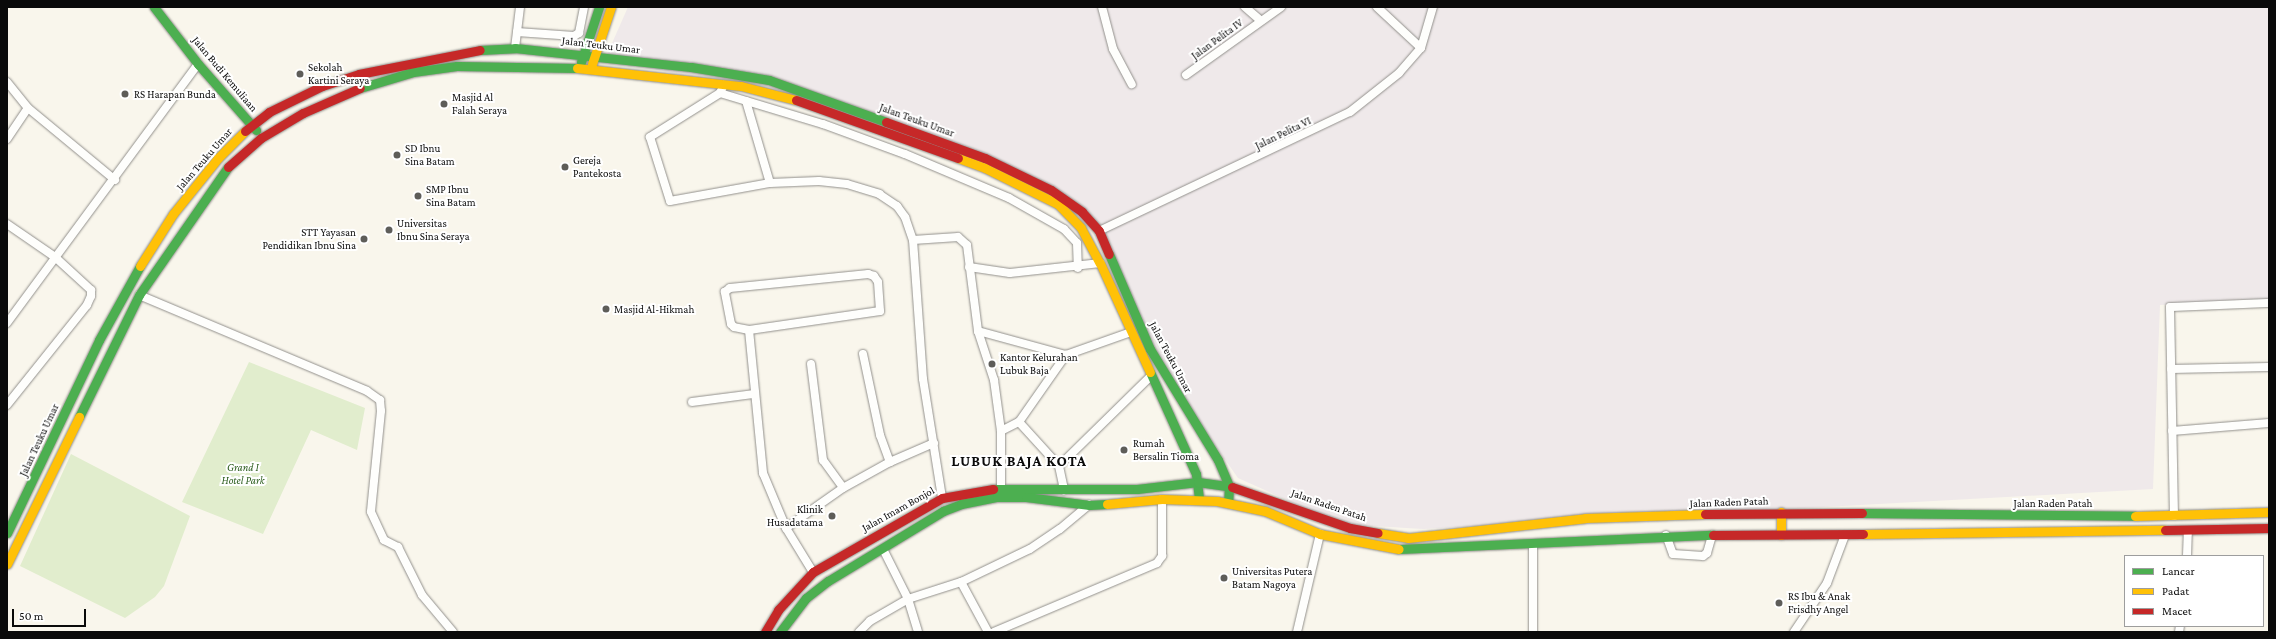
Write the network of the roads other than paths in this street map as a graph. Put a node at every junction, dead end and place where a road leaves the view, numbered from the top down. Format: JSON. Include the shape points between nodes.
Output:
{"nodes":[{"id":1,"x":154,"y":7,"type":"edge"},
{"id":2,"x":520,"y":7,"type":"edge"},
{"id":3,"x":584,"y":7,"type":"edge"},
{"id":4,"x":599,"y":7,"type":"edge"},
{"id":5,"x":611,"y":7,"type":"edge"},
{"id":6,"x":1102,"y":7,"type":"edge"},
{"id":7,"x":1245,"y":7,"type":"edge"},
{"id":8,"x":1281,"y":7,"type":"edge"},
{"id":9,"x":1377,"y":7,"type":"edge"},
{"id":10,"x":1433,"y":7,"type":"edge"},
{"id":11,"x":1260,"y":20,"type":"junction"},
{"id":12,"x":517,"y":32,"type":"junction"},
{"id":13,"x":515,"y":48,"type":"junction"},
{"id":14,"x":1421,"y":48,"type":"junction"},
{"id":15,"x":582,"y":55,"type":"junction"},
{"id":16,"x":593,"y":58,"type":"junction"},
{"id":17,"x":198,"y":64,"type":"junction"},
{"id":18,"x":580,"y":68,"type":"junction"},
{"id":19,"x":592,"y":70,"type":"junction"},
{"id":20,"x":1186,"y":75,"type":"dead end"},
{"id":21,"x":7,"y":82,"type":"edge"},
{"id":22,"x":1132,"y":84,"type":"dead end"},
{"id":23,"x":722,"y":89,"type":"junction"},
{"id":24,"x":746,"y":101,"type":"junction"},
{"id":25,"x":28,"y":108,"type":"junction"},
{"id":26,"x":252,"y":124,"type":"junction"},
{"id":27,"x":261,"y":138,"type":"junction"},
{"id":28,"x":7,"y":139,"type":"edge"},
{"id":29,"x":114,"y":180,"type":"junction"},
{"id":30,"x":770,"y":183,"type":"junction"},
{"id":31,"x":7,"y":224,"type":"edge"},
{"id":32,"x":1099,"y":231,"type":"junction"},
{"id":33,"x":913,"y":240,"type":"junction"},
{"id":34,"x":55,"y":257,"type":"junction"},
{"id":35,"x":1100,"y":263,"type":"junction"},
{"id":36,"x":969,"y":267,"type":"junction"},
{"id":37,"x":1078,"y":268,"type":"junction"},
{"id":38,"x":139,"y":294,"type":"junction"},
{"id":39,"x":2269,"y":303,"type":"edge"},
{"id":40,"x":7,"y":323,"type":"edge"},
{"id":41,"x":749,"y":330,"type":"junction"},
{"id":42,"x":978,"y":330,"type":"junction"},
{"id":43,"x":1131,"y":332,"type":"junction"},
{"id":44,"x":864,"y":354,"type":"dead end"},
{"id":45,"x":1066,"y":355,"type":"junction"},
{"id":46,"x":811,"y":364,"type":"dead end"},
{"id":47,"x":2269,"y":367,"type":"edge"},
{"id":48,"x":2171,"y":369,"type":"junction"},
{"id":49,"x":1150,"y":377,"type":"junction"},
{"id":50,"x":754,"y":394,"type":"junction"},
{"id":51,"x":692,"y":402,"type":"dead end"},
{"id":52,"x":7,"y":405,"type":"edge"},
{"id":53,"x":1019,"y":422,"type":"junction"},
{"id":54,"x":2269,"y":423,"type":"edge"},
{"id":55,"x":1001,"y":431,"type":"junction"},
{"id":56,"x":2172,"y":431,"type":"junction"},
{"id":57,"x":934,"y":443,"type":"junction"},
{"id":58,"x":890,"y":462,"type":"junction"},
{"id":59,"x":1059,"y":466,"type":"junction"},
{"id":60,"x":1198,"y":482,"type":"junction"},
{"id":61,"x":1000,"y":486,"type":"junction"},
{"id":62,"x":1229,"y":486,"type":"junction"},
{"id":63,"x":843,"y":488,"type":"junction"},
{"id":64,"x":1064,"y":490,"type":"junction"},
{"id":65,"x":942,"y":498,"type":"junction"},
{"id":66,"x":1162,"y":499,"type":"junction"},
{"id":67,"x":1199,"y":500,"type":"junction"},
{"id":68,"x":1228,"y":503,"type":"junction"},
{"id":69,"x":1089,"y":505,"type":"junction"},
{"id":70,"x":1781,"y":512,"type":"junction"},
{"id":71,"x":2267,"y":512,"type":"edge"},
{"id":72,"x":2174,"y":516,"type":"junction"},
{"id":73,"x":786,"y":528,"type":"junction"},
{"id":74,"x":2267,"y":528,"type":"edge"},
{"id":75,"x":2188,"y":531,"type":"junction"},
{"id":76,"x":7,"y":533,"type":"edge"},
{"id":77,"x":1320,"y":534,"type":"junction"},
{"id":78,"x":1666,"y":535,"type":"junction"},
{"id":79,"x":1712,"y":535,"type":"junction"},
{"id":80,"x":1781,"y":535,"type":"junction"},
{"id":81,"x":1845,"y":535,"type":"junction"},
{"id":82,"x":1533,"y":543,"type":"junction"},
{"id":83,"x":883,"y":549,"type":"junction"},
{"id":84,"x":2187,"y":555,"type":"edge"},
{"id":85,"x":7,"y":564,"type":"edge"},
{"id":86,"x":813,"y":572,"type":"junction"},
{"id":87,"x":961,"y":582,"type":"junction"},
{"id":88,"x":908,"y":599,"type":"junction"},
{"id":89,"x":453,"y":632,"type":"edge"},
{"id":90,"x":765,"y":632,"type":"edge"},
{"id":91,"x":780,"y":632,"type":"edge"},
{"id":92,"x":859,"y":632,"type":"edge"},
{"id":93,"x":918,"y":632,"type":"edge"},
{"id":94,"x":988,"y":632,"type":"edge"},
{"id":95,"x":994,"y":632,"type":"edge"},
{"id":96,"x":1297,"y":632,"type":"edge"},
{"id":97,"x":1533,"y":632,"type":"edge"},
{"id":98,"x":1794,"y":632,"type":"edge"}],
"edges":[{"from":1,"to":17,"type":"main road","name":"Jalan Budi Kemuliaan"},
{"from":2,"to":12,"type":"street"},
{"from":3,"to":12,"type":"street","via":[[579,33],[574,36]]},
{"from":4,"to":15,"type":"main road"},
{"from":5,"to":16,"type":"main road"},
{"from":6,"to":22,"type":"street","via":[[1113,49]]},
{"from":7,"to":11,"type":"street"},
{"from":8,"to":11,"type":"street","name":"Jalan Pelita IV"},
{"from":9,"to":14,"type":"street"},
{"from":10,"to":14,"type":"street","name":"Jalan Pelita VI"},
{"from":11,"to":20,"type":"street","name":"Jalan Pelita IV"},
{"from":12,"to":13,"type":"street"},
{"from":13,"to":15,"type":"main road","name":"Jalan Teuku Umar"},
{"from":13,"to":26,"type":"main road","name":"Jalan Teuku Umar","via":[[473,50],[359,74],[322,86],[269,112]]},
{"from":14,"to":32,"type":"street","name":"Jalan Pelita VI","via":[[1399,73],[1350,112]]},
{"from":15,"to":16,"type":"main road","name":"Jalan Teuku Umar"},
{"from":15,"to":18,"type":"main road"},
{"from":16,"to":19,"type":"main road"},
{"from":16,"to":32,"type":"main road","name":"Jalan Teuku Umar","via":[[699,68],[769,80],[818,96],[985,158],[1030,178],[1082,212]]},
{"from":17,"to":26,"type":"main road","name":"Jalan Budi Kemuliaan"},
{"from":17,"to":29,"type":"street"},
{"from":18,"to":19,"type":"main road","name":"Jalan Teuku Umar"},
{"from":18,"to":27,"type":"main road","name":"Jalan Teuku Umar","via":[[457,66],[413,72],[370,83],[303,113]]},
{"from":19,"to":23,"type":"main road","name":"Jalan Teuku Umar"},
{"from":21,"to":25,"type":"street"},
{"from":23,"to":24,"type":"street"},
{"from":23,"to":30,"type":"street","via":[[650,138],[670,201]]},
{"from":23,"to":35,"type":"main road","name":"Jalan Teuku Umar","via":[[741,86],[813,104],[985,168],[1058,204],[1081,228]]},
{"from":24,"to":30,"type":"street"},
{"from":24,"to":37,"type":"street","via":[[823,124],[905,154],[1022,204],[1064,229],[1077,243]]},
{"from":25,"to":28,"type":"street"},
{"from":25,"to":29,"type":"street"},
{"from":26,"to":27,"type":"main road","name":"Jalan Budi Kemuliaan"},
{"from":26,"to":76,"type":"main road","name":"Jalan Teuku Umar","via":[[218,158],[173,214],[148,252],[99,340]]},
{"from":27,"to":38,"type":"main road","name":"Jalan Teuku Umar","via":[[226,169]]},
{"from":29,"to":34,"type":"street"},
{"from":30,"to":33,"type":"street","via":[[819,181],[847,184],[879,194],[897,206],[905,217]]},
{"from":31,"to":34,"type":"street"},
{"from":32,"to":62,"type":"main road","name":"Jalan Teuku Umar","via":[[1150,349],[1218,460]]},
{"from":33,"to":36,"type":"street","via":[[958,237],[967,245]]},
{"from":33,"to":57,"type":"street","via":[[923,379]]},
{"from":34,"to":40,"type":"street"},
{"from":34,"to":52,"type":"street","via":[[91,290],[91,296],[87,305]]},
{"from":35,"to":37,"type":"street"},
{"from":35,"to":43,"type":"main road","name":"Jalan Teuku Umar"},
{"from":36,"to":37,"type":"street","via":[[1010,273]]},
{"from":36,"to":42,"type":"street"},
{"from":38,"to":85,"type":"main road","name":"Jalan Teuku Umar"},
{"from":38,"to":89,"type":"street","via":[[367,391],[380,400],[371,512],[384,540],[398,547],[422,595]]},
{"from":39,"to":48,"type":"street","via":[[2170,307]]},
{"from":41,"to":41,"type":"street","via":[[880,311],[878,282],[874,276],[868,274],[726,290],[732,326]]},
{"from":41,"to":50,"type":"street"},
{"from":42,"to":45,"type":"street"},
{"from":42,"to":55,"type":"street","via":[[994,380]]},
{"from":43,"to":45,"type":"street"},
{"from":43,"to":49,"type":"main road","name":"Jalan Teuku Umar"},
{"from":44,"to":58,"type":"street","via":[[880,435]]},
{"from":45,"to":53,"type":"street"},
{"from":46,"to":63,"type":"street","via":[[823,460]]},
{"from":47,"to":48,"type":"street"},
{"from":48,"to":56,"type":"street"},
{"from":49,"to":59,"type":"street"},
{"from":49,"to":60,"type":"main road","name":"Jalan Teuku Umar"},
{"from":50,"to":51,"type":"street"},
{"from":50,"to":73,"type":"street","via":[[763,472]]},
{"from":53,"to":55,"type":"street"},
{"from":53,"to":59,"type":"street"},
{"from":54,"to":56,"type":"street"},
{"from":55,"to":61,"type":"street"},
{"from":56,"to":72,"type":"street"},
{"from":57,"to":58,"type":"street"},
{"from":57,"to":65,"type":"street"},
{"from":58,"to":63,"type":"street"},
{"from":59,"to":64,"type":"street"},
{"from":60,"to":62,"type":"main road","name":"Jalan Raden Patah"},
{"from":60,"to":64,"type":"main road","name":"Jalan Imam Bonjol","via":[[1137,489]]},
{"from":60,"to":67,"type":"main road","name":"Jalan Teuku Umar"},
{"from":61,"to":64,"type":"main road","name":"Jalan Imam Bonjol"},
{"from":61,"to":65,"type":"main road","name":"Jalan Imam Bonjol"},
{"from":62,"to":68,"type":"main road","name":"Jalan Teuku Umar"},
{"from":62,"to":70,"type":"main road","name":"Jalan Raden Patah","via":[[1350,528],[1408,538],[1585,518]]},
{"from":63,"to":73,"type":"street"},
{"from":65,"to":86,"type":"main road","name":"Jalan Imam Bonjol"},
{"from":66,"to":67,"type":"main road"},
{"from":66,"to":69,"type":"main road"},
{"from":66,"to":95,"type":"street","via":[[1162,556],[1157,563]]},
{"from":67,"to":68,"type":"main road"},
{"from":68,"to":77,"type":"main road","via":[[1265,511]]},
{"from":69,"to":83,"type":"main road","via":[[1004,497],[961,504],[943,511]]},
{"from":69,"to":87,"type":"street","via":[[1048,538]]},
{"from":70,"to":72,"type":"main road","name":"Jalan Raden Patah"},
{"from":70,"to":80,"type":"main road"},
{"from":71,"to":72,"type":"main road","name":"Jalan Raden Patah"},
{"from":71,"to":74,"type":"main road"},
{"from":73,"to":86,"type":"street"},
{"from":74,"to":75,"type":"main road"},
{"from":75,"to":81,"type":"main road"},
{"from":75,"to":84,"type":"street"},
{"from":77,"to":82,"type":"main road","via":[[1390,549],[1408,550]]},
{"from":77,"to":96,"type":"street"},
{"from":78,"to":79,"type":"main road"},
{"from":78,"to":79,"type":"street","via":[[1673,554],[1703,556],[1707,553]]},
{"from":78,"to":82,"type":"main road"},
{"from":79,"to":80,"type":"main road"},
{"from":80,"to":81,"type":"main road"},
{"from":81,"to":98,"type":"street","via":[[1827,583]]},
{"from":82,"to":97,"type":"street"},
{"from":83,"to":88,"type":"street"},
{"from":83,"to":91,"type":"main road","via":[[828,581],[806,598]]},
{"from":86,"to":90,"type":"main road","name":"Jalan Imam Bonjol","via":[[778,610]]},
{"from":87,"to":88,"type":"street"},
{"from":87,"to":94,"type":"street"},
{"from":88,"to":92,"type":"street","via":[[870,621]]},
{"from":88,"to":93,"type":"street"}]}
